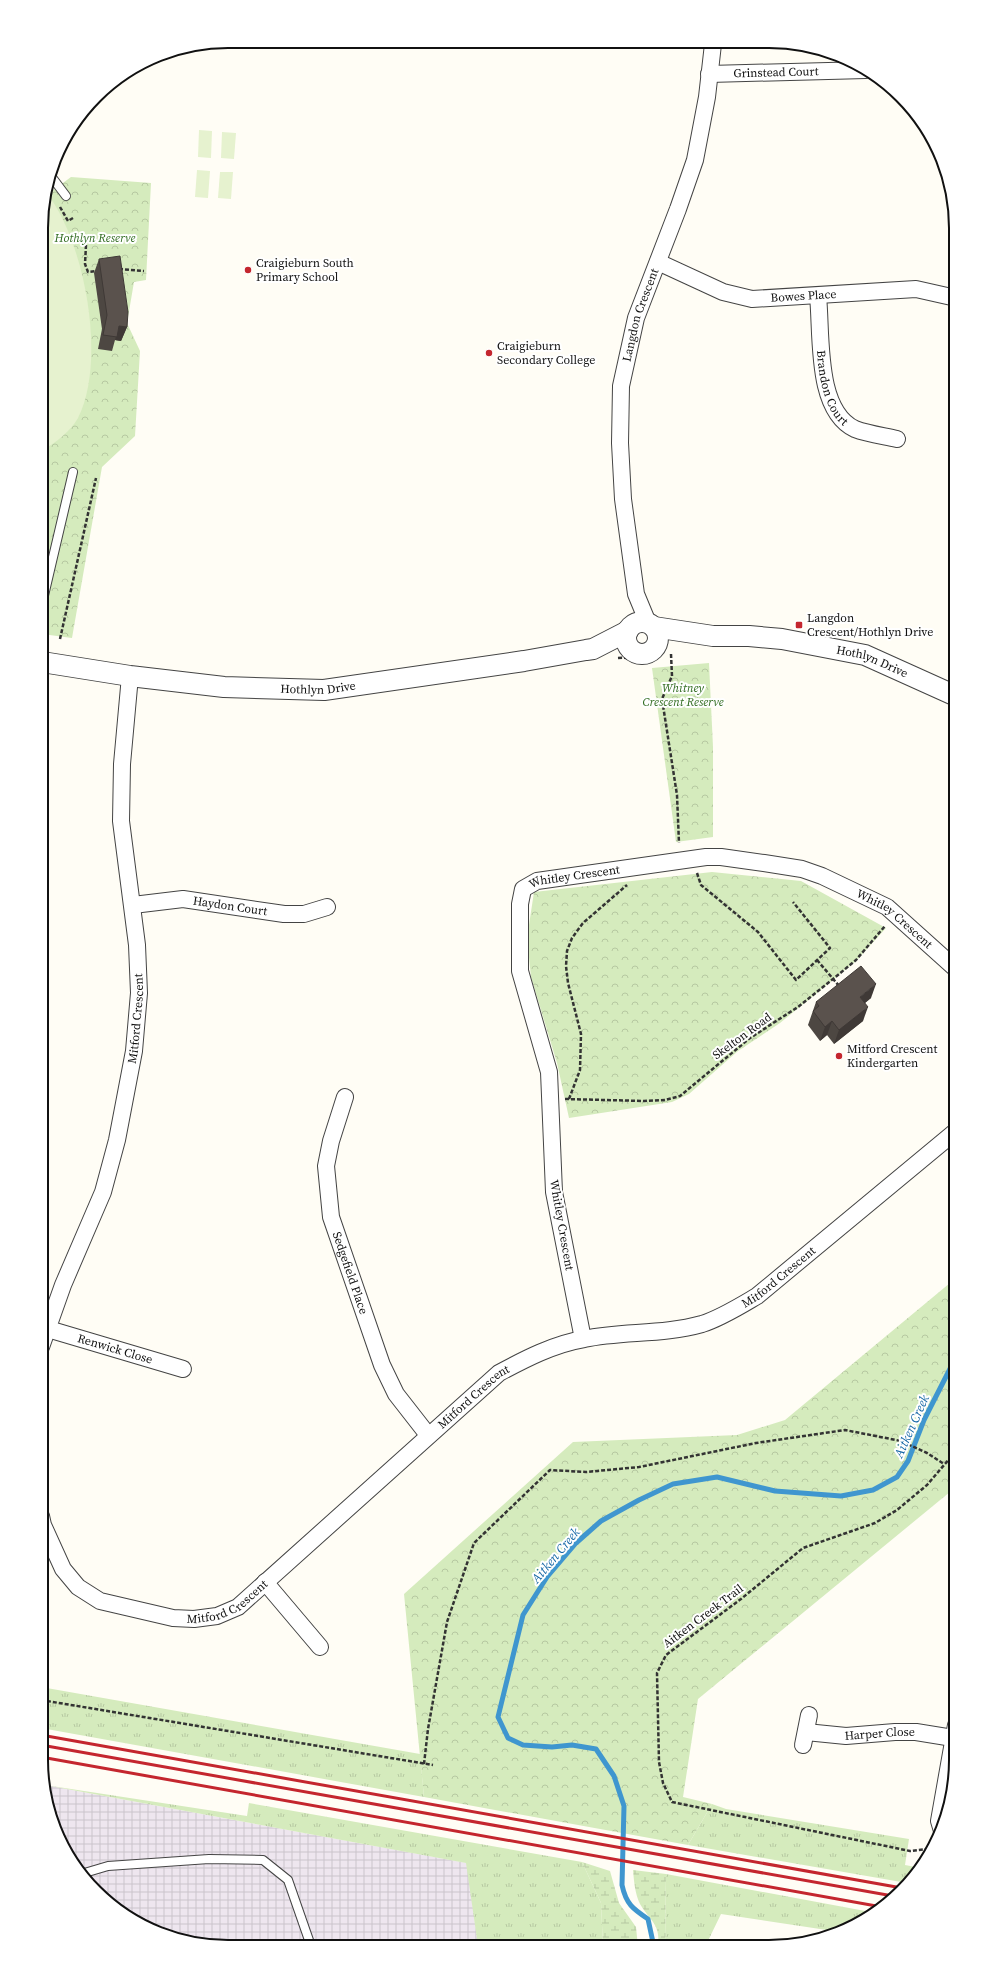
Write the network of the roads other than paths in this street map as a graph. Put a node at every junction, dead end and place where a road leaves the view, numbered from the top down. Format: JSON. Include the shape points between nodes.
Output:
{"nodes":[{"id":1,"x":712,"y":48,"type":"edge"},
{"id":2,"x":856,"y":70,"type":"edge"},
{"id":3,"x":709,"y":74,"type":"junction"},
{"id":4,"x":54,"y":181,"type":"edge"},
{"id":5,"x":66,"y":196,"type":"dead end"},
{"id":6,"x":658,"y":262,"type":"junction"},
{"id":7,"x":818,"y":296,"type":"junction"},
{"id":8,"x":949,"y":296,"type":"edge"},
{"id":9,"x":897,"y":439,"type":"dead end"},
{"id":10,"x":74,"y":472,"type":"dead end"},
{"id":11,"x":48,"y":579,"type":"edge"},
{"id":12,"x":652,"y":638,"type":"junction"},
{"id":13,"x":594,"y":649,"type":"junction"},
{"id":14,"x":48,"y":663,"type":"edge"},
{"id":15,"x":130,"y":676,"type":"junction"},
{"id":16,"x":949,"y":693,"type":"edge"},
{"id":17,"x":133,"y":905,"type":"junction"},
{"id":18,"x":327,"y":907,"type":"dead end"},
{"id":19,"x":949,"y":962,"type":"edge"},
{"id":20,"x":345,"y":1097,"type":"dead end"},
{"id":21,"x":949,"y":1137,"type":"edge"},
{"id":22,"x":48,"y":1329,"type":"joint"},
{"id":23,"x":583,"y":1339,"type":"junction"},
{"id":24,"x":183,"y":1369,"type":"dead end"},
{"id":25,"x":428,"y":1435,"type":"junction"},
{"id":26,"x":48,"y":1535,"type":"edge"},
{"id":27,"x":265,"y":1582,"type":"junction"},
{"id":28,"x":320,"y":1647,"type":"dead end"},
{"id":29,"x":809,"y":1715,"type":"dead end"},
{"id":30,"x":949,"y":1732,"type":"edge"},
{"id":31,"x":949,"y":1762,"type":"edge"},
{"id":32,"x":940,"y":1815,"type":"edge"},
{"id":33,"x":87,"y":1872,"type":"edge"},
{"id":34,"x":309,"y":1940,"type":"edge"}],
"edges":[{"from":1,"to":3,"type":"street","name":"Langdon Crescent"},
{"from":2,"to":3,"type":"street","name":"Grinstead Court"},
{"from":3,"to":6,"type":"street","name":"Langdon Crescent","via":[[704,120],[695,160]]},
{"from":4,"to":5,"type":"lane"},
{"from":6,"to":7,"type":"street","name":"Bowes Place","via":[[723,292],[752,299]]},
{"from":6,"to":12,"type":"street","name":"Langdon Crescent","via":[[636,318],[621,386],[620,443],[623,499],[636,594]]},
{"from":7,"to":8,"type":"street","name":"Bowes Place","via":[[916,289]]},
{"from":7,"to":9,"type":"street","name":"Brandon Court","via":[[825,384],[833,409],[838,416],[856,429]]},
{"from":10,"to":11,"type":"lane"},
{"from":12,"to":13,"type":"street","name":"Hothlyn Drive"},
{"from":12,"to":13,"type":"street","name":"Hothlyn Drive","via":[[627,640],[633,651]]},
{"from":12,"to":16,"type":"street","name":"Hothlyn Drive","via":[[749,636],[865,655]]},
{"from":13,"to":15,"type":"street","name":"Hothlyn Drive","via":[[324,690],[224,687]]},
{"from":14,"to":15,"type":"street","name":"Hothlyn Drive"},
{"from":15,"to":17,"type":"street","name":"Mitford Crescent","via":[[122,764],[121,820]]},
{"from":17,"to":18,"type":"street","name":"Haydon Court","via":[[183,899],[284,914],[304,914]]},
{"from":17,"to":22,"type":"street","name":"Mitford Crescent","via":[[139,993],[134,1051],[117,1140],[103,1192],[63,1285]]},
{"from":19,"to":23,"type":"street","name":"Whitley Crescent","via":[[880,902],[811,872],[721,857],[706,857],[537,881],[523,889],[520,904],[520,972],[549,1072],[554,1192]]},
{"from":20,"to":25,"type":"street","name":"Sedgefield Place","via":[[326,1166],[331,1217],[382,1365],[396,1394]]},
{"from":21,"to":23,"type":"street","name":"Mitford Crescent","via":[[757,1296],[729,1312],[702,1324],[652,1333]]},
{"from":22,"to":24,"type":"street","name":"Renwick Close"},
{"from":23,"to":25,"type":"street","name":"Mitford Crescent","via":[[527,1358],[499,1373]]},
{"from":25,"to":27,"type":"street","name":"Mitford Crescent"},
{"from":26,"to":27,"type":"street","name":"Mitford Crescent","via":[[63,1569],[78,1587],[100,1601],[173,1618],[217,1616],[238,1607]]},
{"from":27,"to":28,"type":"street"},
{"from":29,"to":30,"type":"street","name":"Harper Close","via":[[805,1738],[895,1732]]},
{"from":31,"to":32,"type":"street"},
{"from":33,"to":34,"type":"lane","via":[[108,1866],[210,1859],[263,1860],[288,1880]]}]}
